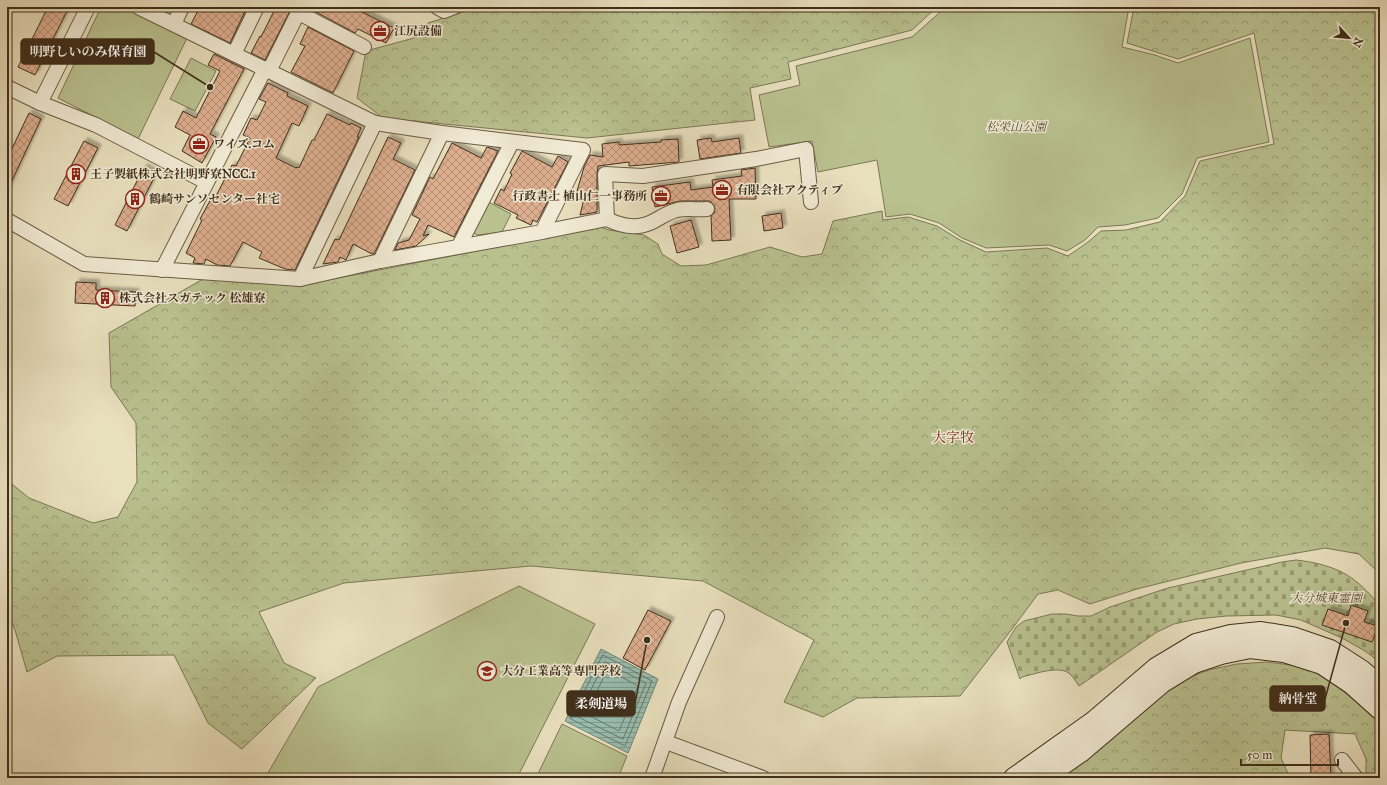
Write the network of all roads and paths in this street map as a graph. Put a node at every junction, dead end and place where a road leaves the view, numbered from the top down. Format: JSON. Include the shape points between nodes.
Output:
{"nodes":[{"id":1,"x":88,"y":7,"type":"edge"},
{"id":2,"x":138,"y":7,"type":"edge"},
{"id":3,"x":182,"y":7,"type":"edge"},
{"id":4,"x":257,"y":7,"type":"edge"},
{"id":5,"x":436,"y":7,"type":"edge"},
{"id":6,"x":454,"y":7,"type":"edge"},
{"id":7,"x":300,"y":10,"type":"edge"},
{"id":8,"x":174,"y":24,"type":"junction"},
{"id":9,"x":364,"y":47,"type":"dead end"},
{"id":10,"x":234,"y":54,"type":"junction"},
{"id":11,"x":265,"y":69,"type":"junction"},
{"id":12,"x":7,"y":87,"type":"edge"},
{"id":13,"x":40,"y":103,"type":"junction"},
{"id":14,"x":375,"y":123,"type":"junction"},
{"id":15,"x":442,"y":133,"type":"junction"},
{"id":16,"x":512,"y":142,"type":"junction"},
{"id":17,"x":206,"y":182,"type":"junction"},
{"id":18,"x":811,"y":202,"type":"dead end"},
{"id":19,"x":708,"y":209,"type":"dead end"},
{"id":20,"x":607,"y":219,"type":"junction"},
{"id":21,"x":7,"y":220,"type":"edge"},
{"id":22,"x":542,"y":232,"type":"junction"},
{"id":23,"x":459,"y":246,"type":"junction"},
{"id":24,"x":380,"y":261,"type":"junction"},
{"id":25,"x":162,"y":270,"type":"junction"},
{"id":26,"x":300,"y":279,"type":"junction"},
{"id":27,"x":717,"y":617,"type":"dead end"},
{"id":28,"x":1380,"y":686,"type":"edge"},
{"id":29,"x":1380,"y":709,"type":"edge"},
{"id":30,"x":666,"y":742,"type":"junction"},
{"id":31,"x":1342,"y":760,"type":"dead end"},
{"id":32,"x":652,"y":778,"type":"edge"},
{"id":33,"x":763,"y":778,"type":"edge"},
{"id":34,"x":1014,"y":778,"type":"edge"},
{"id":35,"x":1043,"y":778,"type":"edge"},
{"id":36,"x":1356,"y":778,"type":"edge"}],
"edges":[{"from":1,"to":13,"type":"street"},
{"from":2,"to":8,"type":"street"},
{"from":3,"to":8,"type":"street"},
{"from":4,"to":10,"type":"street"},
{"from":5,"to":6,"type":"street","via":[[444,11]]},
{"from":7,"to":9,"type":"street"},
{"from":7,"to":11,"type":"street","via":[[271,67]]},
{"from":8,"to":10,"type":"street"},
{"from":10,"to":11,"type":"street"},
{"from":11,"to":14,"type":"street"},
{"from":11,"to":17,"type":"street"},
{"from":12,"to":13,"type":"street"},
{"from":13,"to":17,"type":"street","via":[[96,125]]},
{"from":14,"to":15,"type":"street"},
{"from":14,"to":26,"type":"street"},
{"from":15,"to":16,"type":"street"},
{"from":15,"to":24,"type":"street"},
{"from":16,"to":22,"type":"street","via":[[583,150]]},
{"from":16,"to":23,"type":"street"},
{"from":17,"to":25,"type":"street"},
{"from":18,"to":20,"type":"street","via":[[806,149],[643,176],[605,174]]},
{"from":19,"to":20,"type":"street","via":[[675,210],[650,223],[632,227],[621,226]]},
{"from":20,"to":22,"type":"street"},
{"from":21,"to":25,"type":"street","via":[[84,264]]},
{"from":22,"to":23,"type":"street"},
{"from":23,"to":24,"type":"street"},
{"from":24,"to":26,"type":"street"},
{"from":25,"to":26,"type":"street"},
{"from":27,"to":30,"type":"street","via":[[679,702]]},
{"from":28,"to":34,"type":"street","via":[[1330,650],[1292,636],[1261,632],[1231,635],[1196,644],[1156,668],[1093,722]]},
{"from":29,"to":35,"type":"street","via":[[1352,684],[1322,664],[1284,652],[1250,648],[1220,654],[1194,663],[1163,682],[1082,751]]},
{"from":30,"to":32,"type":"street"},
{"from":30,"to":33,"type":"street"},
{"from":31,"to":36,"type":"street"}]}
